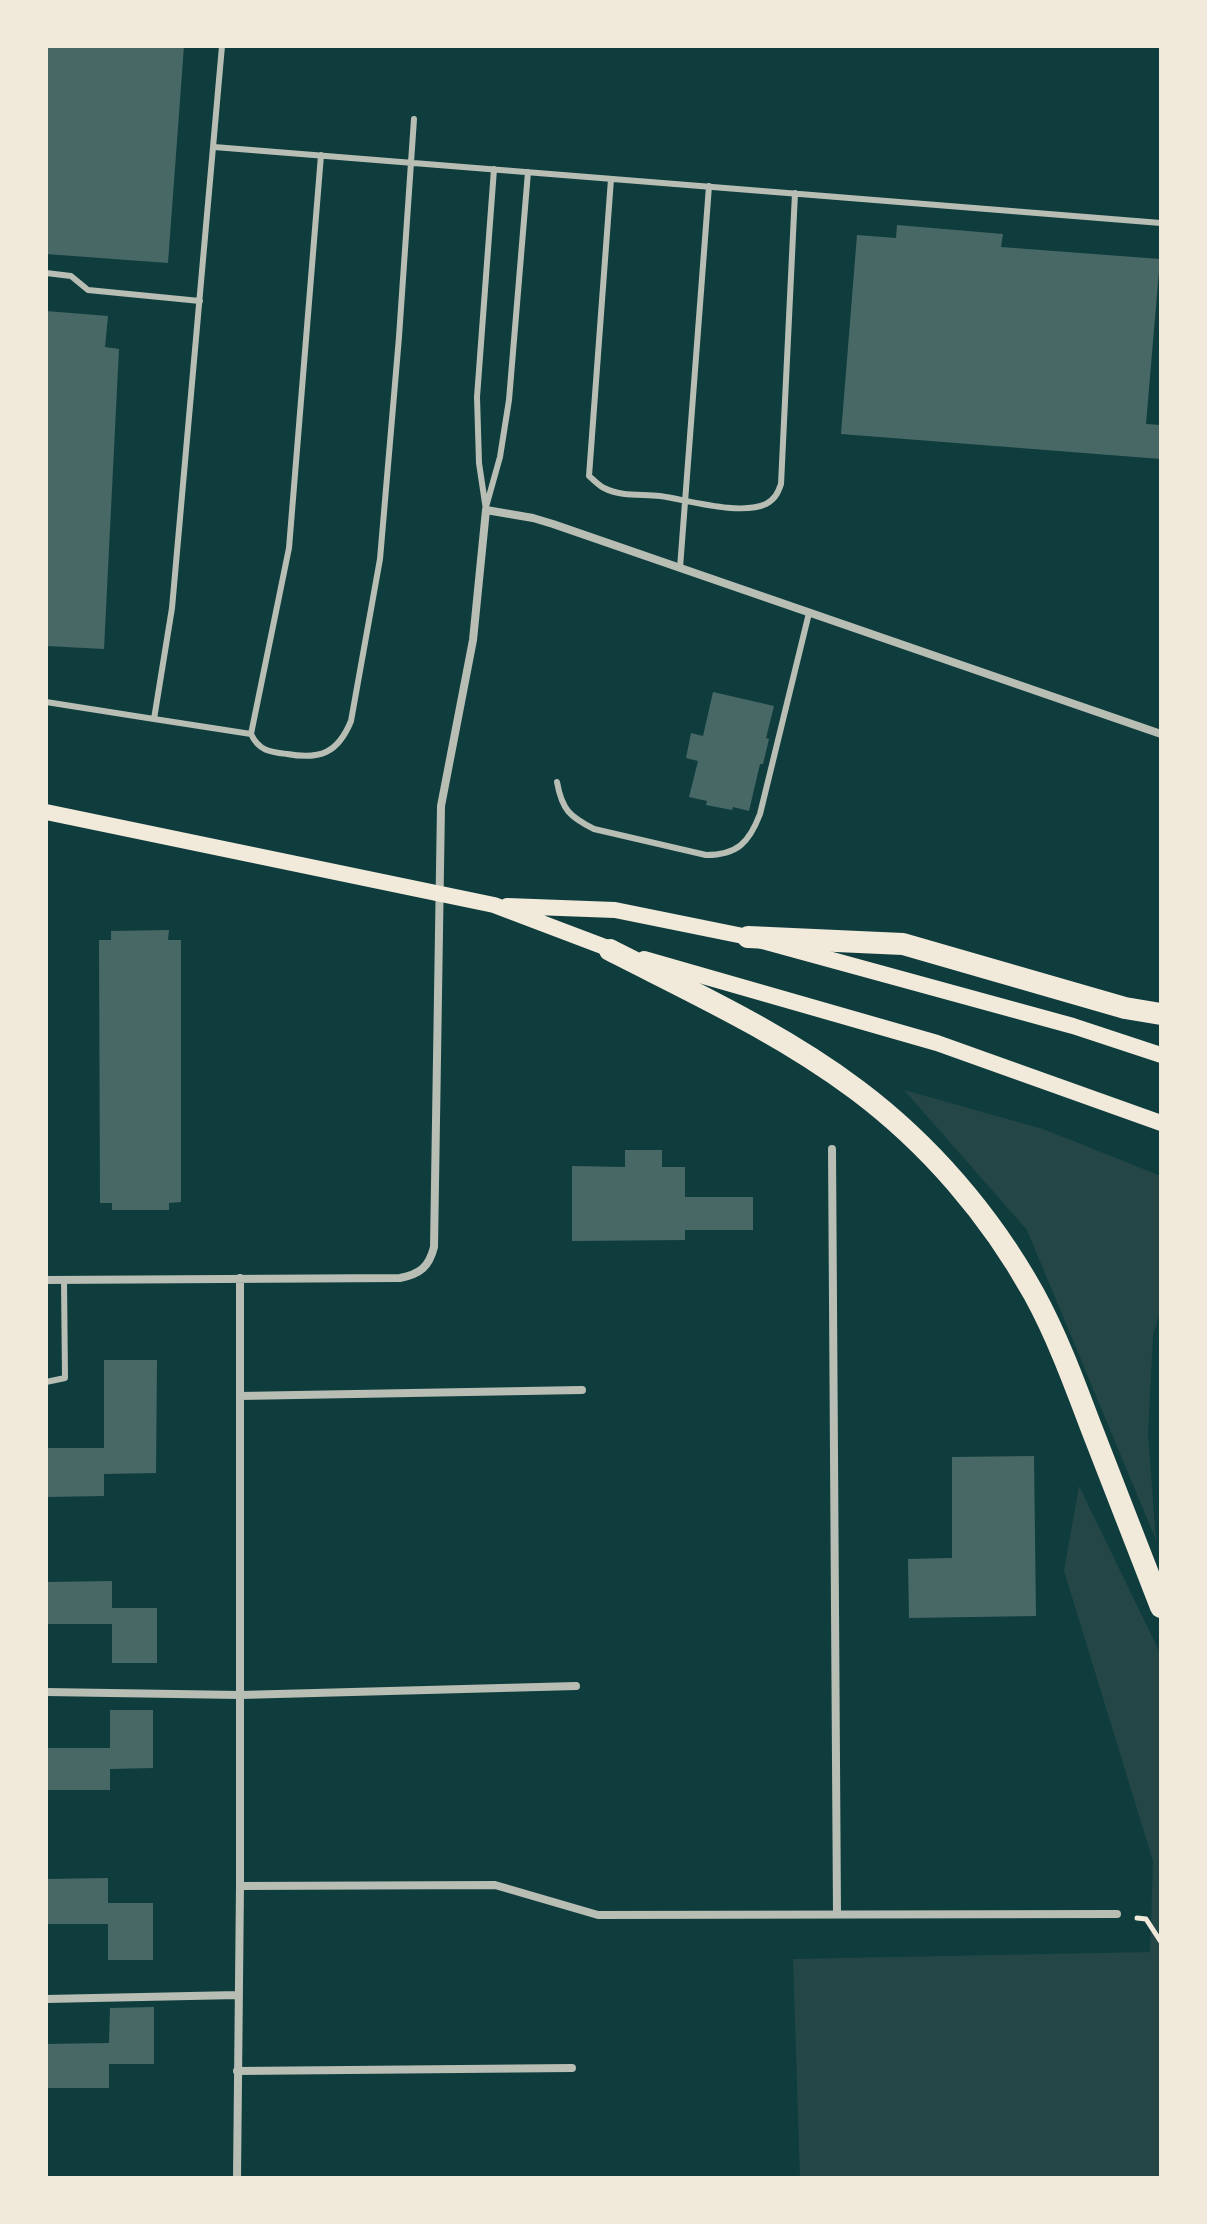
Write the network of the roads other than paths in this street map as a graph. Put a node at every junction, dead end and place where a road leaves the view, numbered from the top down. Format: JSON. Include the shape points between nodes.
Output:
{"nodes":[{"id":1,"x":222,"y":46,"type":"edge"},
{"id":2,"x":414,"y":119,"type":"dead end"},
{"id":3,"x":214,"y":147,"type":"junction"},
{"id":4,"x":321,"y":155,"type":"junction"},
{"id":5,"x":411,"y":162,"type":"junction"},
{"id":6,"x":494,"y":169,"type":"junction"},
{"id":7,"x":528,"y":172,"type":"junction"},
{"id":8,"x":611,"y":179,"type":"junction"},
{"id":9,"x":709,"y":186,"type":"junction"},
{"id":10,"x":795,"y":193,"type":"junction"},
{"id":11,"x":1161,"y":223,"type":"edge"},
{"id":12,"x":46,"y":273,"type":"edge"},
{"id":13,"x":200,"y":301,"type":"junction"},
{"id":14,"x":686,"y":502,"type":"junction"},
{"id":15,"x":486,"y":510,"type":"junction"},
{"id":16,"x":680,"y":568,"type":"junction"},
{"id":17,"x":809,"y":613,"type":"junction"},
{"id":18,"x":46,"y":702,"type":"edge"},
{"id":19,"x":154,"y":719,"type":"junction"},
{"id":20,"x":251,"y":734,"type":"junction"},
{"id":21,"x":1161,"y":734,"type":"edge"},
{"id":22,"x":557,"y":782,"type":"dead end"},
{"id":23,"x":46,"y":813,"type":"edge"},
{"id":24,"x":439,"y":894,"type":"junction"},
{"id":25,"x":494,"y":905,"type":"junction"},
{"id":26,"x":748,"y":937,"type":"junction"},
{"id":27,"x":610,"y":950,"type":"junction"},
{"id":28,"x":1161,"y":1014,"type":"edge"},
{"id":29,"x":1161,"y":1055,"type":"edge"},
{"id":30,"x":1161,"y":1123,"type":"edge"},
{"id":31,"x":832,"y":1149,"type":"dead end"},
{"id":32,"x":240,"y":1278,"type":"junction"},
{"id":33,"x":46,"y":1280,"type":"edge"},
{"id":34,"x":64,"y":1280,"type":"junction"},
{"id":35,"x":46,"y":1382,"type":"edge"},
{"id":36,"x":582,"y":1390,"type":"dead end"},
{"id":37,"x":240,"y":1396,"type":"junction"},
{"id":38,"x":1161,"y":1607,"type":"edge"},
{"id":39,"x":576,"y":1686,"type":"dead end"},
{"id":40,"x":46,"y":1692,"type":"edge"},
{"id":41,"x":240,"y":1695,"type":"junction"},
{"id":42,"x":240,"y":1886,"type":"junction"},
{"id":43,"x":837,"y":1914,"type":"junction"},
{"id":44,"x":1117,"y":1914,"type":"road end"},
{"id":45,"x":238,"y":1995,"type":"junction"},
{"id":46,"x":46,"y":1999,"type":"edge"},
{"id":47,"x":572,"y":2068,"type":"dead end"},
{"id":48,"x":237,"y":2071,"type":"junction"},
{"id":49,"x":237,"y":2178,"type":"edge"}],
"edges":[{"from":1,"to":3,"type":"lane"},
{"from":2,"to":5,"type":"lane"},
{"from":3,"to":4,"type":"lane"},
{"from":3,"to":13,"type":"lane"},
{"from":4,"to":5,"type":"lane"},
{"from":4,"to":20,"type":"lane","via":[[289,548]]},
{"from":5,"to":6,"type":"lane"},
{"from":5,"to":20,"type":"lane","via":[[380,559],[351,721],[337,745],[308,758],[264,751]]},
{"from":6,"to":7,"type":"lane"},
{"from":6,"to":15,"type":"lane","via":[[477,397]]},
{"from":7,"to":8,"type":"lane"},
{"from":7,"to":15,"type":"lane","via":[[509,400]]},
{"from":8,"to":9,"type":"lane"},
{"from":8,"to":14,"type":"lane","via":[[589,476],[602,488]]},
{"from":9,"to":10,"type":"lane"},
{"from":9,"to":14,"type":"lane"},
{"from":10,"to":11,"type":"lane"},
{"from":10,"to":14,"type":"lane","via":[[777,496],[748,508]]},
{"from":12,"to":13,"type":"lane","via":[[71,276],[88,290]]},
{"from":13,"to":19,"type":"lane","via":[[172,608]]},
{"from":14,"to":16,"type":"lane"},
{"from":15,"to":16,"type":"street","via":[[533,518]]},
{"from":15,"to":24,"type":"street","via":[[473,640],[441,806]]},
{"from":16,"to":17,"type":"street"},
{"from":17,"to":21,"type":"street"},
{"from":17,"to":22,"type":"lane","via":[[760,814],[742,845],[706,855],[594,829],[566,811]]},
{"from":18,"to":19,"type":"lane"},
{"from":19,"to":20,"type":"lane"},
{"from":23,"to":24,"type":"main road"},
{"from":24,"to":25,"type":"main road"},
{"from":24,"to":32,"type":"street","via":[[431,1259],[424,1269],[400,1278]]},
{"from":25,"to":26,"type":"main road","via":[[615,910]]},
{"from":25,"to":27,"type":"main road"},
{"from":26,"to":28,"type":"highway","via":[[903,944]]},
{"from":26,"to":29,"type":"main road","via":[[1058,1021]]},
{"from":27,"to":30,"type":"main road","via":[[937,1043]]},
{"from":27,"to":38,"type":"highway","via":[[798,1049],[882,1110],[957,1185],[1019,1268],[1051,1328]]},
{"from":31,"to":43,"type":"street"},
{"from":32,"to":34,"type":"street"},
{"from":32,"to":37,"type":"street"},
{"from":33,"to":34,"type":"street"},
{"from":34,"to":35,"type":"lane","via":[[65,1378]]},
{"from":36,"to":37,"type":"street"},
{"from":37,"to":41,"type":"street"},
{"from":39,"to":41,"type":"street"},
{"from":40,"to":41,"type":"street"},
{"from":41,"to":42,"type":"street"},
{"from":42,"to":43,"type":"street","via":[[495,1885],[598,1915]]},
{"from":42,"to":45,"type":"street"},
{"from":43,"to":44,"type":"street"},
{"from":45,"to":46,"type":"street"},
{"from":45,"to":48,"type":"street"},
{"from":47,"to":48,"type":"street"},
{"from":48,"to":49,"type":"street"}]}
